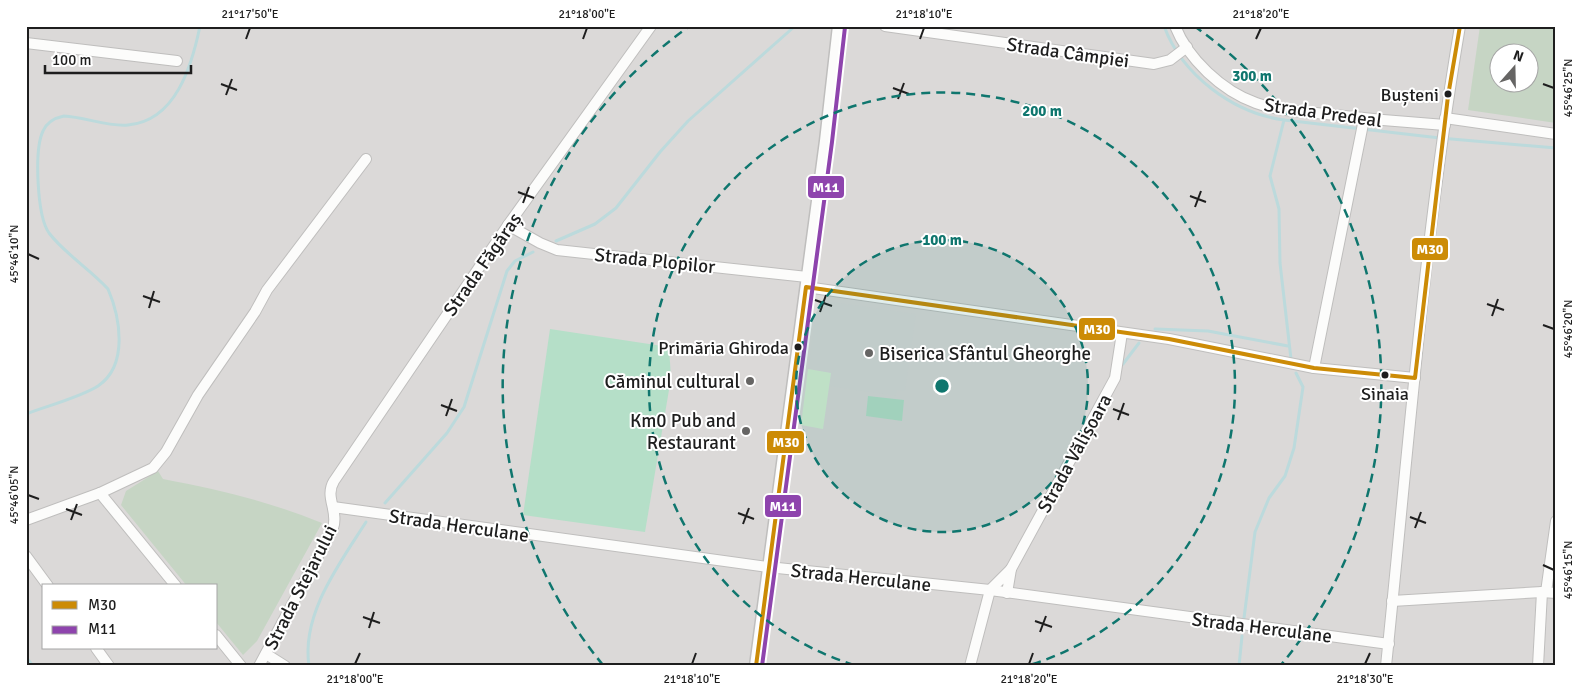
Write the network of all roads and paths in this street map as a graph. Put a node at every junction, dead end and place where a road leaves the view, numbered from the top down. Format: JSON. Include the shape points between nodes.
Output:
{"nodes":[{"id":1,"x":651,"y":26,"type":"edge"},
{"id":2,"x":838,"y":26,"type":"edge"},
{"id":3,"x":885,"y":26,"type":"edge"},
{"id":4,"x":1175,"y":26,"type":"edge"},
{"id":5,"x":1460,"y":26,"type":"edge"},
{"id":6,"x":26,"y":43,"type":"edge"},
{"id":7,"x":1182,"y":51,"type":"junction"},
{"id":8,"x":177,"y":61,"type":"dead end"},
{"id":9,"x":1363,"y":121,"type":"junction"},
{"id":10,"x":1445,"y":125,"type":"junction"},
{"id":11,"x":1556,"y":134,"type":"edge"},
{"id":12,"x":366,"y":159,"type":"dead end"},
{"id":13,"x":508,"y":225,"type":"junction"},
{"id":14,"x":807,"y":282,"type":"junction"},
{"id":15,"x":1122,"y":333,"type":"junction"},
{"id":16,"x":1314,"y":368,"type":"junction"},
{"id":17,"x":1415,"y":378,"type":"junction"},
{"id":18,"x":100,"y":493,"type":"junction"},
{"id":19,"x":333,"y":507,"type":"junction"},
{"id":20,"x":26,"y":520,"type":"edge"},
{"id":21,"x":1556,"y":522,"type":"edge"},
{"id":22,"x":26,"y":556,"type":"edge"},
{"id":23,"x":768,"y":567,"type":"junction"},
{"id":24,"x":1011,"y":569,"type":"junction"},
{"id":25,"x":47,"y":584,"type":"edge"},
{"id":26,"x":174,"y":584,"type":"edge"},
{"id":27,"x":999,"y":592,"type":"junction"},
{"id":28,"x":1548,"y":593,"type":"edge"},
{"id":29,"x":1392,"y":601,"type":"junction"},
{"id":30,"x":218,"y":637,"type":"edge"},
{"id":31,"x":1389,"y":644,"type":"junction"},
{"id":32,"x":97,"y":650,"type":"edge"},
{"id":33,"x":266,"y":654,"type":"junction"},
{"id":34,"x":109,"y":666,"type":"edge"},
{"id":35,"x":241,"y":666,"type":"edge"},
{"id":36,"x":259,"y":666,"type":"edge"},
{"id":37,"x":285,"y":666,"type":"edge"},
{"id":38,"x":756,"y":666,"type":"edge"},
{"id":39,"x":970,"y":666,"type":"edge"},
{"id":40,"x":1386,"y":666,"type":"edge"},
{"id":41,"x":1538,"y":666,"type":"edge"}],
"edges":[{"from":1,"to":13,"type":"street","name":"Strada Făgăraș"},
{"from":2,"to":14,"type":"street"},
{"from":3,"to":7,"type":"street","name":"Strada Câmpiei","via":[[1154,64],[1163,63]]},
{"from":4,"to":7,"type":"street","name":"Strada Predeal"},
{"from":5,"to":10,"type":"street"},
{"from":6,"to":8,"type":"street"},
{"from":7,"to":9,"type":"street","name":"Strada Predeal","via":[[1251,102],[1271,108]]},
{"from":9,"to":10,"type":"street","name":"Strada Predeal"},
{"from":9,"to":16,"type":"street"},
{"from":10,"to":11,"type":"street","name":"Strada Predeal"},
{"from":10,"to":17,"type":"street"},
{"from":12,"to":18,"type":"street","via":[[267,290],[212,372],[160,460],[138,477]]},
{"from":13,"to":14,"type":"street","name":"Strada Plopilor","via":[[557,250]]},
{"from":13,"to":19,"type":"street","name":"Strada Făgăraș","via":[[334,481],[329,494]]},
{"from":14,"to":15,"type":"street","name":"Strada Plopilor"},
{"from":14,"to":23,"type":"street"},
{"from":15,"to":16,"type":"street","name":"Strada Plopilor","via":[[1169,339]]},
{"from":15,"to":24,"type":"street","name":"Strada Vălișoara","via":[[1115,378]]},
{"from":16,"to":17,"type":"street","name":"Strada Plopilor"},
{"from":17,"to":29,"type":"street"},
{"from":18,"to":20,"type":"street"},
{"from":18,"to":26,"type":"street"},
{"from":19,"to":23,"type":"street","name":"Strada Herculane"},
{"from":19,"to":33,"type":"street","name":"Strada Stejarului","via":[[336,513],[333,528]]},
{"from":21,"to":28,"type":"street"},
{"from":22,"to":25,"type":"street"},
{"from":23,"to":27,"type":"street","name":"Strada Herculane"},
{"from":23,"to":38,"type":"street"},
{"from":24,"to":27,"type":"street","name":"Strada Vălișoara"},
{"from":24,"to":27,"type":"street","name":"Strada Vălișoara"},
{"from":27,"to":31,"type":"street","name":"Strada Herculane"},
{"from":27,"to":39,"type":"street","name":"Strada Vălișoara"},
{"from":28,"to":29,"type":"street"},
{"from":28,"to":41,"type":"street"},
{"from":29,"to":31,"type":"street"},
{"from":30,"to":35,"type":"street"},
{"from":31,"to":40,"type":"street"},
{"from":32,"to":34,"type":"street"},
{"from":33,"to":36,"type":"street","name":"Strada Stejarului"},
{"from":33,"to":37,"type":"street"}]}
